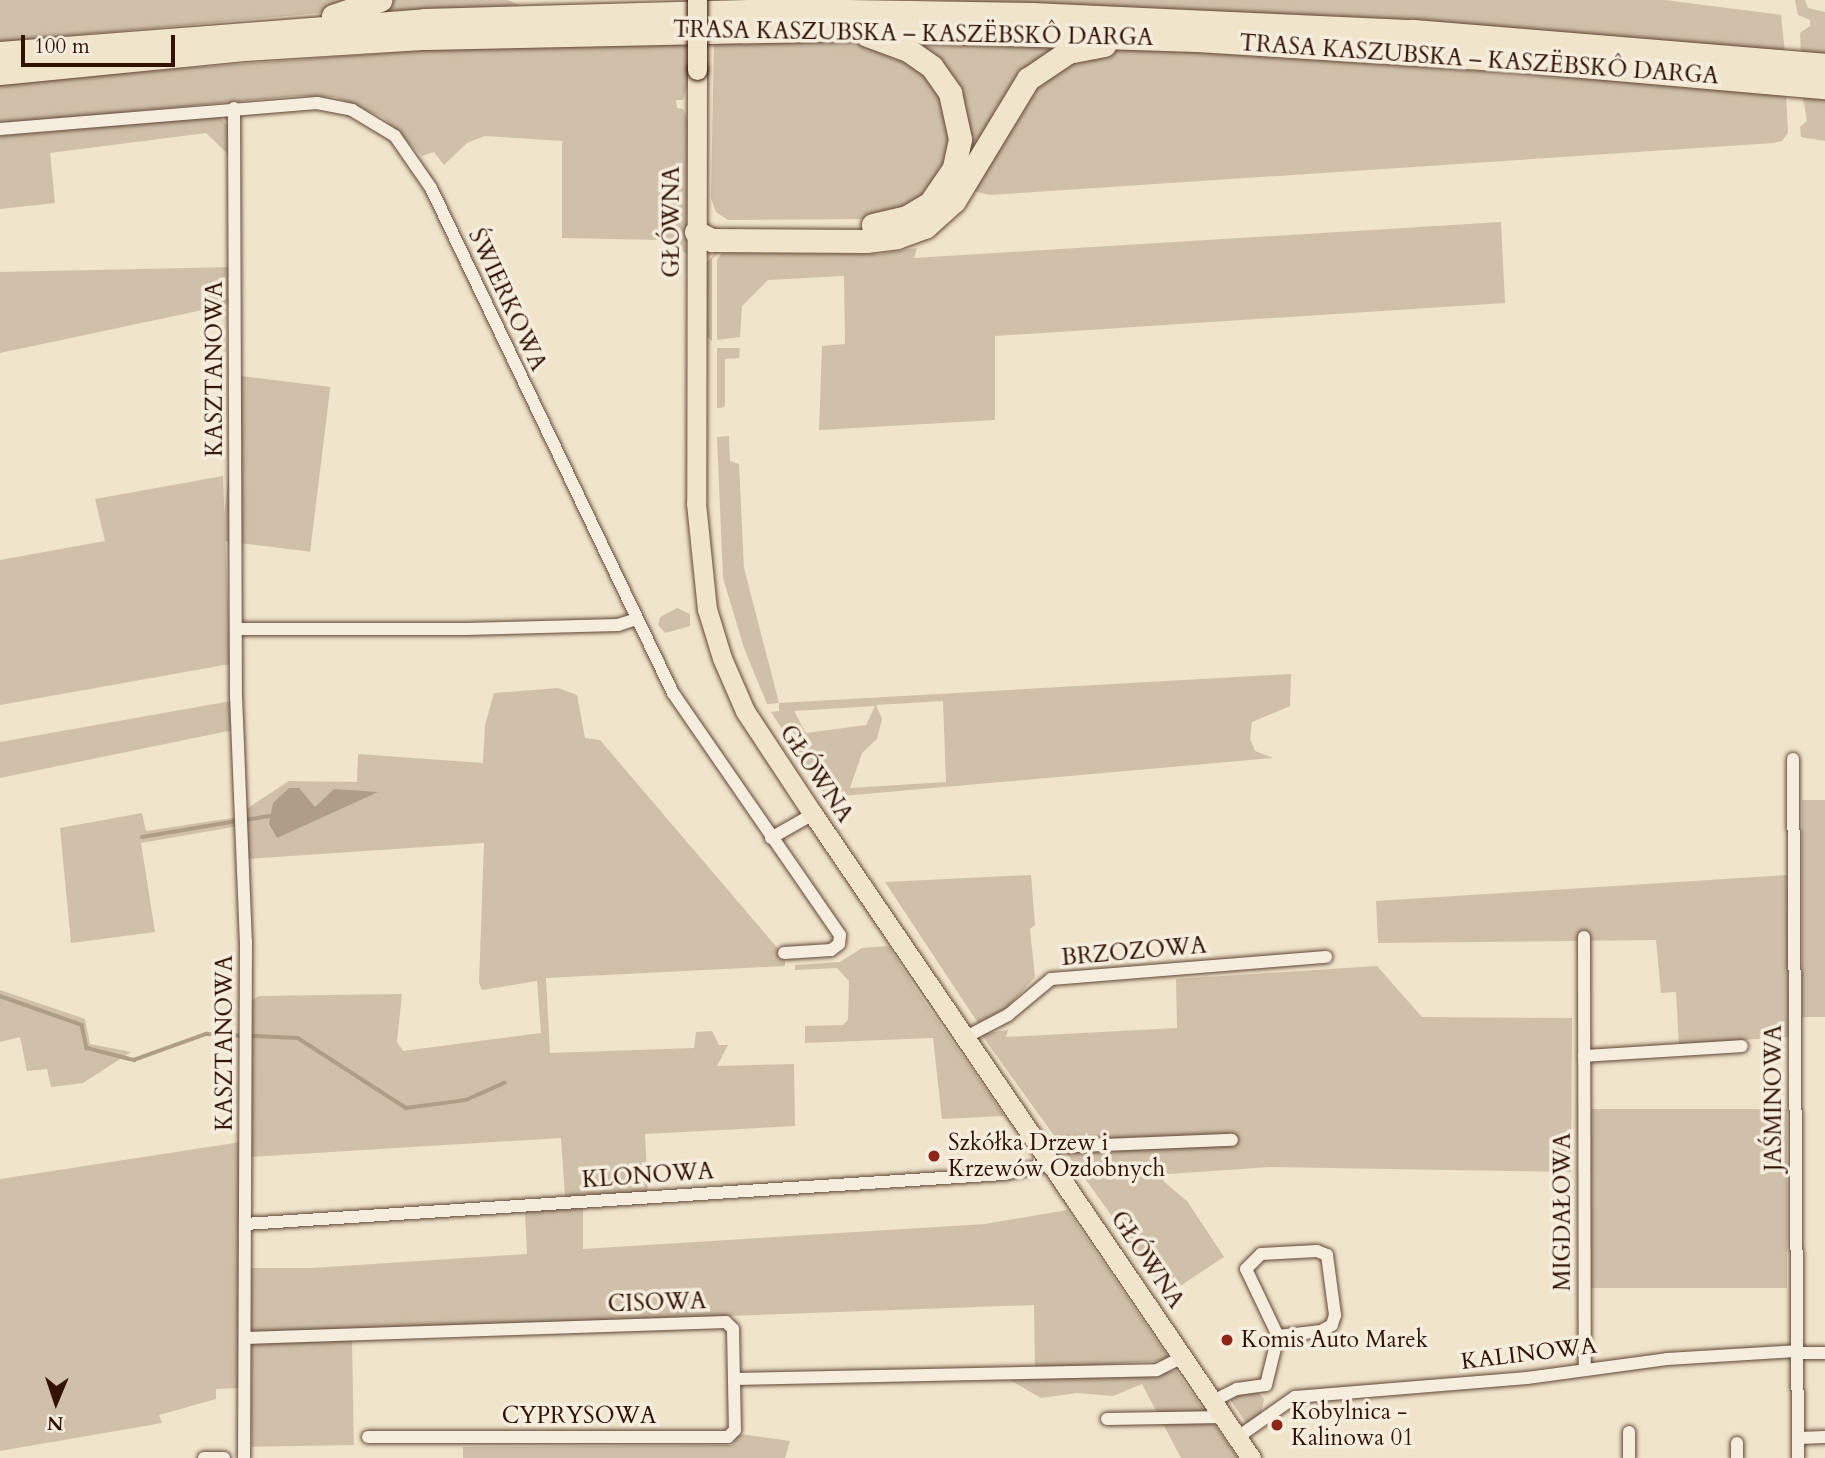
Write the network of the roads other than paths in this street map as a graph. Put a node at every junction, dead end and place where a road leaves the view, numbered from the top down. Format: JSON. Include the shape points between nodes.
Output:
{"nodes":[{"id":1,"x":380,"y":0,"type":"edge"},
{"id":2,"x":530,"y":0,"type":"edge"},
{"id":3,"x":697,"y":0,"type":"edge"},
{"id":4,"x":576,"y":14,"type":"junction"},
{"id":5,"x":848,"y":29,"type":"junction"},
{"id":6,"x":243,"y":31,"type":"junction"},
{"id":7,"x":1197,"y":40,"type":"junction"},
{"id":8,"x":0,"y":53,"type":"edge"},
{"id":9,"x":1825,"y":65,"type":"edge"},
{"id":10,"x":0,"y":73,"type":"edge"},
{"id":11,"x":1825,"y":87,"type":"edge"},
{"id":12,"x":234,"y":108,"type":"junction"},
{"id":13,"x":0,"y":130,"type":"edge"},
{"id":14,"x":696,"y":232,"type":"junction"},
{"id":15,"x":636,"y":619,"type":"junction"},
{"id":16,"x":237,"y":629,"type":"junction"},
{"id":17,"x":1793,"y":759,"type":"dead end"},
{"id":18,"x":813,"y":814,"type":"junction"},
{"id":19,"x":771,"y":838,"type":"junction"},
{"id":20,"x":1584,"y":937,"type":"dead end"},
{"id":21,"x":784,"y":953,"type":"dead end"},
{"id":22,"x":1326,"y":957,"type":"dead end"},
{"id":23,"x":964,"y":1038,"type":"junction"},
{"id":24,"x":1742,"y":1046,"type":"dead end"},
{"id":25,"x":1584,"y":1056,"type":"junction"},
{"id":26,"x":1232,"y":1140,"type":"dead end"},
{"id":27,"x":1048,"y":1158,"type":"junction"},
{"id":28,"x":245,"y":1224,"type":"junction"},
{"id":29,"x":1278,"y":1336,"type":"junction"},
{"id":30,"x":245,"y":1338,"type":"junction"},
{"id":31,"x":1796,"y":1352,"type":"junction"},
{"id":32,"x":1825,"y":1353,"type":"edge"},
{"id":33,"x":1183,"y":1357,"type":"junction"},
{"id":34,"x":1585,"y":1367,"type":"junction"},
{"id":35,"x":734,"y":1379,"type":"junction"},
{"id":36,"x":1266,"y":1385,"type":"junction"},
{"id":37,"x":1218,"y":1409,"type":"junction"},
{"id":38,"x":1275,"y":1410,"type":"junction"},
{"id":39,"x":1107,"y":1419,"type":"dead end"},
{"id":40,"x":1629,"y":1432,"type":"dead end"},
{"id":41,"x":368,"y":1437,"type":"dead end"},
{"id":42,"x":1237,"y":1437,"type":"junction"},
{"id":43,"x":1825,"y":1437,"type":"edge"},
{"id":44,"x":1798,"y":1438,"type":"junction"},
{"id":45,"x":1737,"y":1443,"type":"dead end"},
{"id":46,"x":204,"y":1458,"type":"edge"},
{"id":47,"x":224,"y":1458,"type":"edge"},
{"id":48,"x":244,"y":1458,"type":"edge"},
{"id":49,"x":1251,"y":1458,"type":"edge"},
{"id":50,"x":1629,"y":1458,"type":"edge"},
{"id":51,"x":1737,"y":1458,"type":"edge"},
{"id":52,"x":1798,"y":1458,"type":"edge"}],
"edges":[{"from":1,"to":6,"type":"highway","via":[[347,13]]},
{"from":2,"to":4,"type":"highway"},
{"from":3,"to":14,"type":"main road","name":"GŁÓWNA","bridge":true},
{"from":4,"to":6,"type":"highway","name":"TRASA KASZUBSKA – KASZËBSKÔ DARGA"},
{"from":4,"to":9,"type":"highway","name":"TRASA KASZUBSKA – KASZËBSKÔ DARGA","via":[[784,10],[1134,18],[1502,37]]},
{"from":5,"to":7,"type":"highway","name":"TRASA KASZUBSKA – KASZËBSKÔ DARGA"},
{"from":5,"to":10,"type":"highway","name":"TRASA KASZUBSKA – KASZËBSKÔ DARGA","via":[[426,38],[244,49]]},
{"from":5,"to":14,"type":"highway","via":[[921,58],[950,93],[959,146],[954,169],[940,194],[920,211],[886,223],[712,225]]},
{"from":6,"to":8,"type":"highway","name":"TRASA KASZUBSKA – KASZËBSKÔ DARGA"},
{"from":7,"to":11,"type":"highway","name":"TRASA KASZUBSKA – KASZËBSKÔ DARGA","via":[[1540,62]]},
{"from":7,"to":14,"type":"highway","via":[[1082,48],[1041,67],[1018,91],[954,201],[937,219],[911,233],[866,241],[724,241]]},
{"from":12,"to":13,"type":"street","name":"ŚWIERKOWA"},
{"from":12,"to":15,"type":"street","name":"ŚWIERKOWA","via":[[317,103],[352,110],[395,136],[415,160]]},
{"from":12,"to":16,"type":"street","name":"KASZTANOWA"},
{"from":14,"to":18,"type":"main road","name":"GŁÓWNA","via":[[696,503],[707,609],[746,711]]},
{"from":15,"to":16,"type":"street","via":[[618,625],[480,629]]},
{"from":15,"to":19,"type":"street","name":"ŚWIERKOWA","via":[[694,728]]},
{"from":16,"to":28,"type":"street","name":"KASZTANOWA","via":[[246,941]]},
{"from":17,"to":31,"type":"street","name":"JAŚMINOWA"},
{"from":18,"to":19,"type":"street"},
{"from":18,"to":23,"type":"main road","name":"GŁÓWNA"},
{"from":19,"to":21,"type":"street","name":"ŚWIERKOWA","via":[[840,935],[839,944],[831,950]]},
{"from":20,"to":25,"type":"street","name":"MIGDAŁOWA"},
{"from":22,"to":23,"type":"street","name":"BRZOZOWA","via":[[1051,979],[1008,1015]]},
{"from":23,"to":27,"type":"main road","name":"GŁÓWNA"},
{"from":24,"to":25,"type":"street"},
{"from":25,"to":34,"type":"street","name":"MIGDAŁOWA"},
{"from":26,"to":27,"type":"street","name":"KLONOWA","via":[[1054,1147]]},
{"from":27,"to":28,"type":"street","name":"KLONOWA","via":[[1033,1171],[1004,1174]]},
{"from":27,"to":33,"type":"main road","name":"GŁÓWNA"},
{"from":28,"to":30,"type":"street","name":"KASZTANOWA"},
{"from":29,"to":29,"type":"street","via":[[1246,1269],[1261,1254],[1317,1251],[1327,1255],[1335,1315],[1332,1325],[1321,1331]]},
{"from":29,"to":36,"type":"street"},
{"from":30,"to":35,"type":"street","name":"CISOWA","via":[[726,1322],[733,1329]]},
{"from":30,"to":48,"type":"street","name":"KASZTANOWA"},
{"from":31,"to":32,"type":"street","name":"KALINOWA"},
{"from":31,"to":34,"type":"street","name":"KALINOWA"},
{"from":31,"to":44,"type":"street","name":"JAŚMINOWA"},
{"from":33,"to":35,"type":"street","via":[[1157,1370]]},
{"from":33,"to":37,"type":"main road","name":"GŁÓWNA"},
{"from":34,"to":38,"type":"street","name":"KALINOWA","via":[[1527,1377],[1295,1397]]},
{"from":35,"to":41,"type":"street","name":"CYPRYSOWA","via":[[735,1430],[728,1437]]},
{"from":36,"to":37,"type":"street","via":[[1237,1389]]},
{"from":36,"to":38,"type":"street"},
{"from":37,"to":39,"type":"street"},
{"from":37,"to":42,"type":"main road","name":"GŁÓWNA"},
{"from":38,"to":42,"type":"street","name":"KALINOWA"},
{"from":40,"to":50,"type":"street"},
{"from":42,"to":49,"type":"main road","name":"GŁÓWNA"},
{"from":43,"to":44,"type":"street"},
{"from":44,"to":52,"type":"street","name":"JAŚMINOWA"},
{"from":45,"to":51,"type":"street"},
{"from":46,"to":47,"type":"street"}]}
